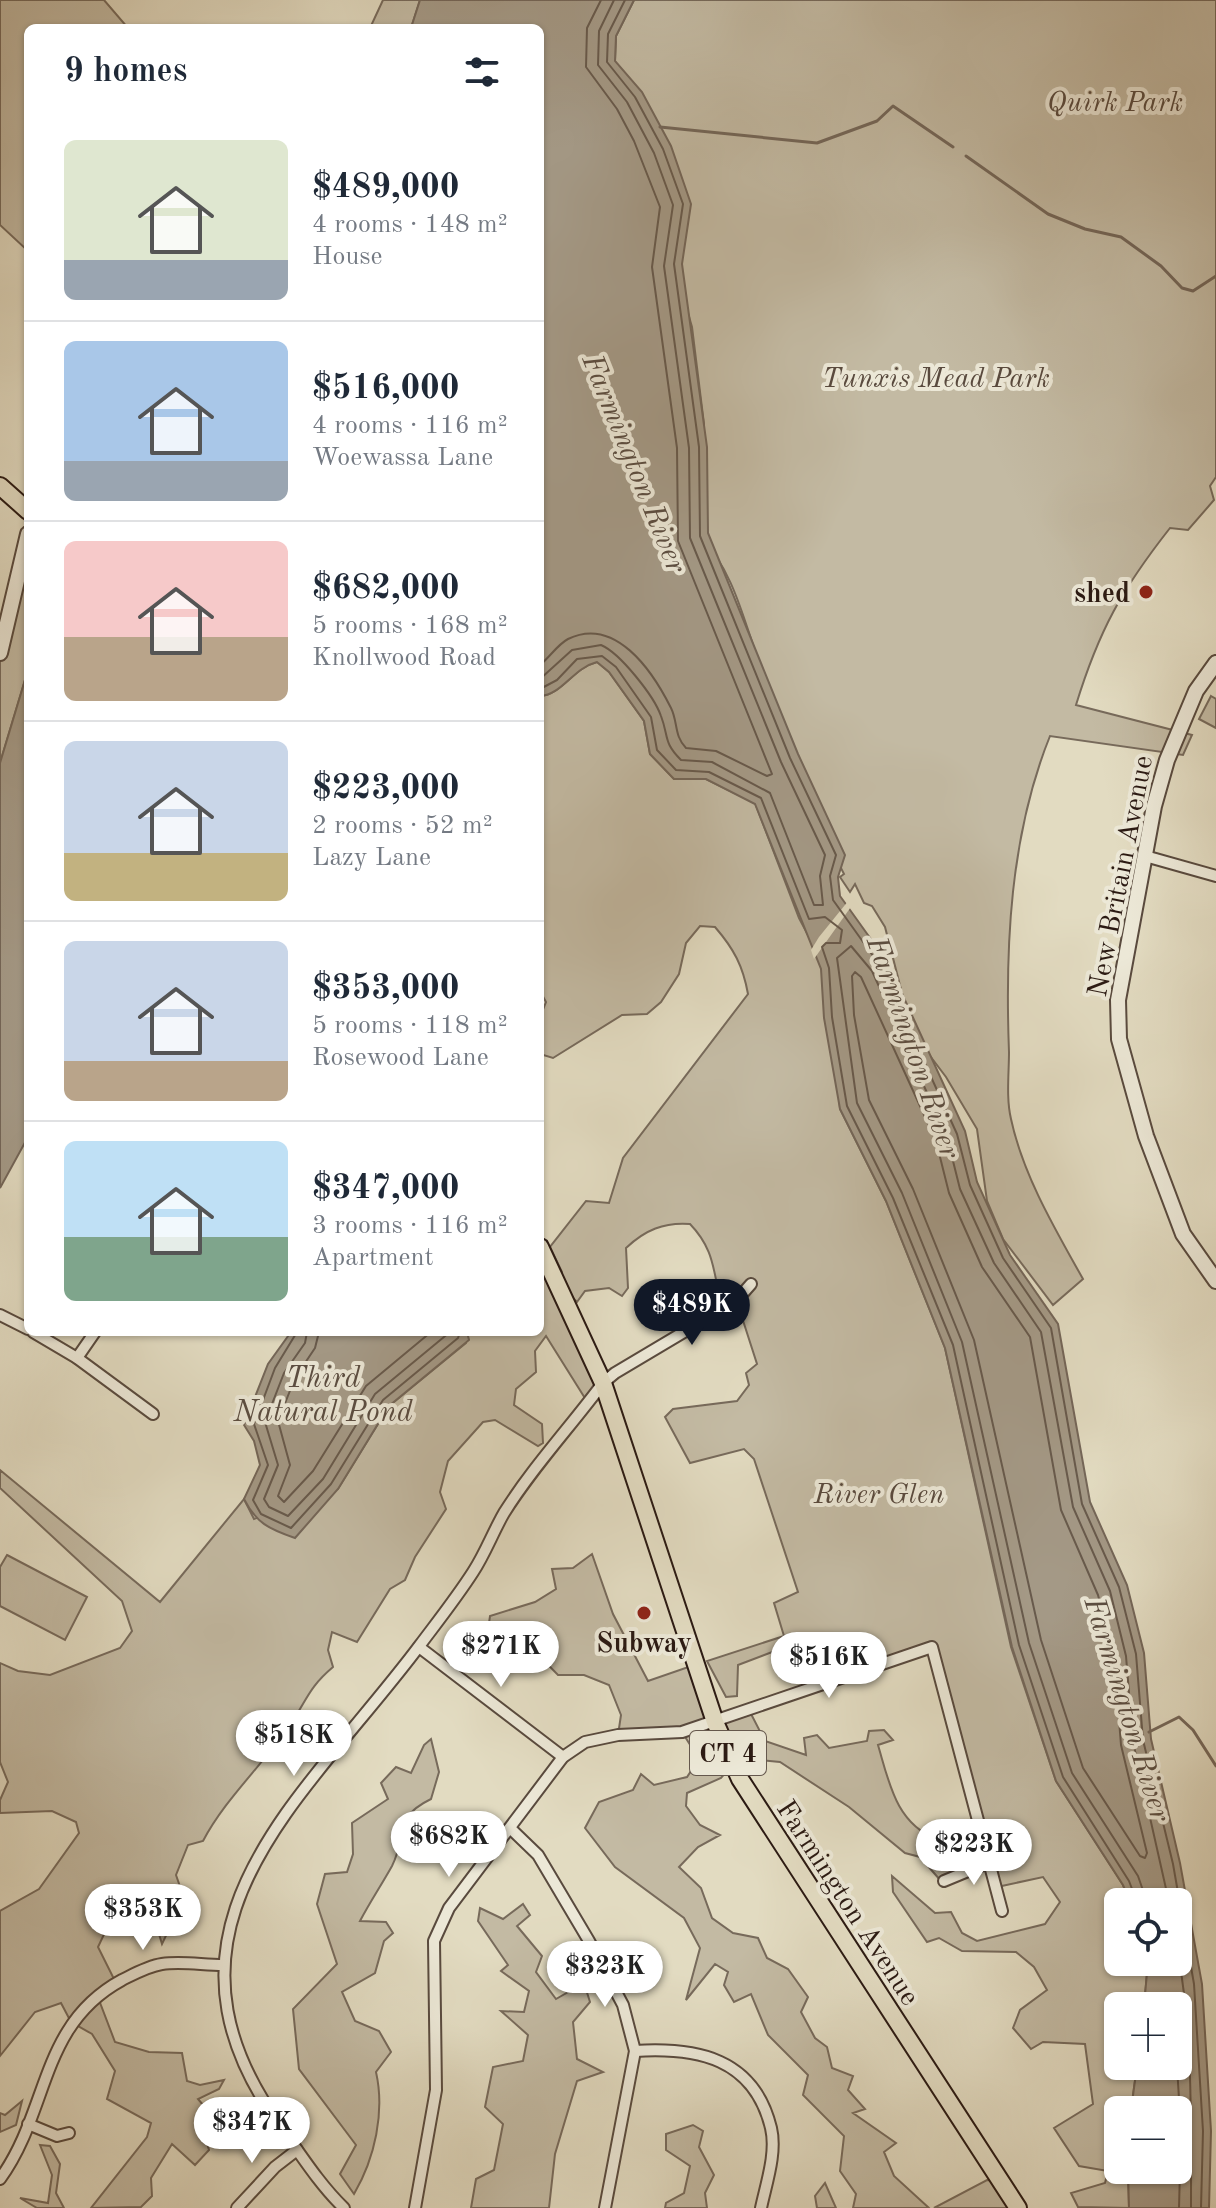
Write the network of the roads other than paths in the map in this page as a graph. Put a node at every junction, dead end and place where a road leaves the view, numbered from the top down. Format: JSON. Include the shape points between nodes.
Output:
{"nodes":[{"id":1,"x":0,"y":486,"type":"edge"},
{"id":2,"x":24,"y":507,"type":"edge"},
{"id":3,"x":24,"y":551,"type":"edge"},
{"id":4,"x":0,"y":653,"type":"edge"},
{"id":5,"x":1216,"y":663,"type":"edge"},
{"id":6,"x":1145,"y":856,"type":"junction"},
{"id":7,"x":1216,"y":876,"type":"edge"},
{"id":8,"x":544,"y":1256,"type":"edge"},
{"id":9,"x":1216,"y":1281,"type":"edge"},
{"id":10,"x":751,"y":1284,"type":"dead end"},
{"id":11,"x":0,"y":1315,"type":"edge"},
{"id":12,"x":24,"y":1328,"type":"edge"},
{"id":13,"x":39,"y":1336,"type":"edge"},
{"id":14,"x":92,"y":1336,"type":"edge"},
{"id":15,"x":77,"y":1358,"type":"junction"},
{"id":16,"x":603,"y":1383,"type":"junction"},
{"id":17,"x":153,"y":1414,"type":"dead end"},
{"id":18,"x":419,"y":1647,"type":"junction"},
{"id":19,"x":715,"y":1722,"type":"junction"},
{"id":20,"x":563,"y":1757,"type":"junction"},
{"id":21,"x":510,"y":1828,"type":"junction"},
{"id":22,"x":990,"y":1862,"type":"junction"},
{"id":23,"x":944,"y":1881,"type":"dead end"},
{"id":24,"x":1002,"y":1911,"type":"dead end"},
{"id":25,"x":223,"y":1965,"type":"junction"},
{"id":26,"x":635,"y":2051,"type":"junction"},
{"id":27,"x":28,"y":2124,"type":"junction"},
{"id":28,"x":69,"y":2133,"type":"dead end"},
{"id":29,"x":297,"y":2150,"type":"junction"},
{"id":30,"x":0,"y":2179,"type":"edge"},
{"id":31,"x":237,"y":2208,"type":"edge"},
{"id":32,"x":344,"y":2208,"type":"edge"},
{"id":33,"x":415,"y":2208,"type":"edge"},
{"id":34,"x":605,"y":2208,"type":"edge"},
{"id":35,"x":761,"y":2208,"type":"edge"},
{"id":36,"x":1018,"y":2208,"type":"edge"}],
"edges":[{"from":1,"to":2,"type":"main road"},
{"from":3,"to":4,"type":"street"},
{"from":5,"to":6,"type":"street","name":"New Britain Avenue","via":[[1175,736]]},
{"from":6,"to":7,"type":"street"},
{"from":6,"to":9,"type":"street","name":"New Britain Avenue","via":[[1118,1000],[1119,1039],[1146,1136],[1183,1234]]},
{"from":8,"to":16,"type":"main road","name":"Farmington Avenue","number":"CT 4"},
{"from":10,"to":16,"type":"street","via":[[736,1301]]},
{"from":11,"to":12,"type":"street"},
{"from":13,"to":15,"type":"street"},
{"from":14,"to":15,"type":"street"},
{"from":15,"to":17,"type":"street"},
{"from":16,"to":18,"type":"street","via":[[505,1512],[474,1570]]},
{"from":16,"to":19,"type":"main road","name":"Farmington Avenue","number":"CT 4"},
{"from":18,"to":20,"type":"street"},
{"from":18,"to":25,"type":"street","via":[[257,1857],[238,1894]]},
{"from":19,"to":20,"type":"street","via":[[682,1732],[585,1742]]},
{"from":19,"to":22,"type":"street","via":[[932,1647]]},
{"from":19,"to":36,"type":"main road","name":"Farmington Avenue","number":"CT 4","via":[[754,1805]]},
{"from":20,"to":21,"type":"street"},
{"from":21,"to":26,"type":"street","via":[[538,1855],[589,1941],[623,2005]]},
{"from":21,"to":33,"type":"street","via":[[449,1908],[434,1941],[436,2090]]},
{"from":22,"to":23,"type":"street"},
{"from":22,"to":24,"type":"street"},
{"from":25,"to":27,"type":"street","via":[[161,1964],[133,1974],[84,2005],[68,2026]]},
{"from":25,"to":29,"type":"street","via":[[227,2013],[239,2059]]},
{"from":26,"to":34,"type":"street"},
{"from":26,"to":35,"type":"street","via":[[704,2053],[733,2068],[757,2094],[771,2130]]},
{"from":27,"to":28,"type":"street","via":[[57,2136]]},
{"from":27,"to":30,"type":"street"},
{"from":29,"to":31,"type":"street"},
{"from":29,"to":32,"type":"street"}]}
